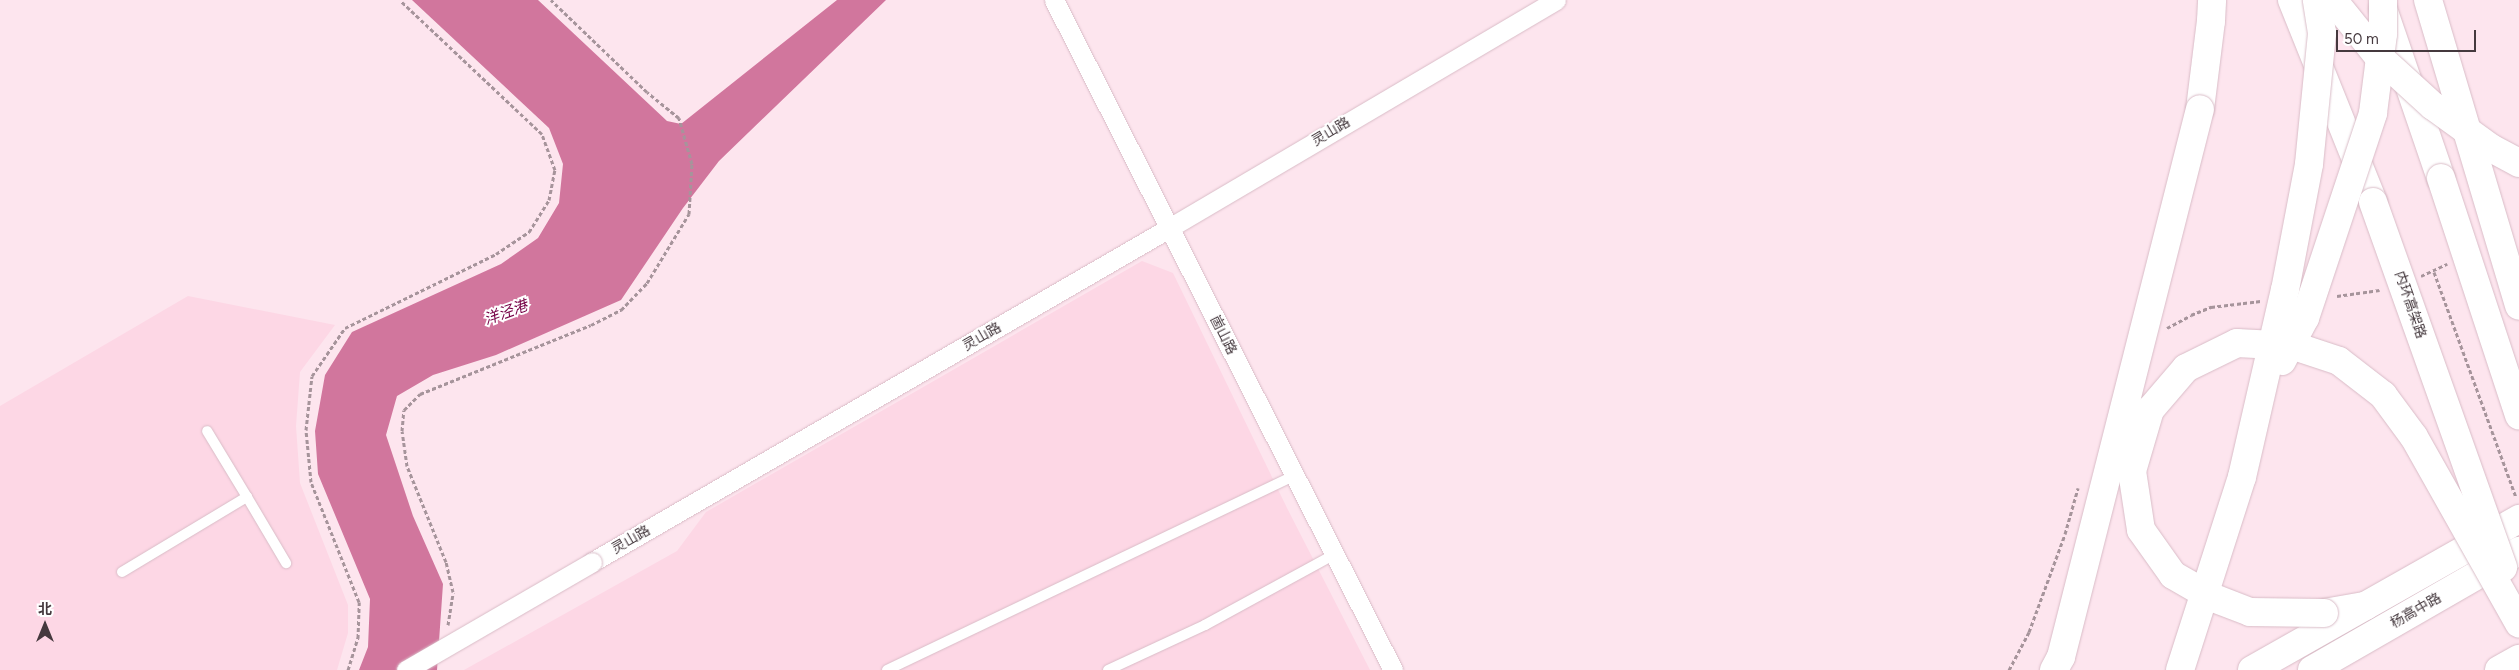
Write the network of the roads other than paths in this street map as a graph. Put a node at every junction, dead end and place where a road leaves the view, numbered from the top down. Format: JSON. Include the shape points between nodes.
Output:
{"nodes":[{"id":1,"x":1054,"y":0,"type":"edge"},
{"id":2,"x":1556,"y":0,"type":"edge"},
{"id":3,"x":2212,"y":0,"type":"edge"},
{"id":4,"x":2292,"y":0,"type":"edge"},
{"id":5,"x":2317,"y":0,"type":"edge"},
{"id":6,"x":2333,"y":0,"type":"edge"},
{"id":7,"x":2382,"y":0,"type":"edge"},
{"id":8,"x":2428,"y":0,"type":"edge"},
{"id":9,"x":2519,"y":164,"type":"edge"},
{"id":10,"x":1169,"y":228,"type":"junction"},
{"id":11,"x":2519,"y":306,"type":"edge"},
{"id":12,"x":2501,"y":362,"type":"junction"},
{"id":13,"x":2519,"y":392,"type":"edge"},
{"id":14,"x":2262,"y":397,"type":"junction"},
{"id":15,"x":2519,"y":415,"type":"edge"},
{"id":16,"x":207,"y":431,"type":"dead end"},
{"id":17,"x":1294,"y":476,"type":"junction"},
{"id":18,"x":247,"y":497,"type":"junction"},
{"id":19,"x":2517,"y":515,"type":"edge"},
{"id":20,"x":2519,"y":551,"type":"edge"},
{"id":21,"x":1334,"y":554,"type":"junction"},
{"id":22,"x":286,"y":563,"type":"dead end"},
{"id":23,"x":122,"y":572,"type":"dead end"},
{"id":24,"x":2365,"y":606,"type":"junction"},
{"id":25,"x":2519,"y":614,"type":"edge"},
{"id":26,"x":2519,"y":623,"type":"edge"},
{"id":27,"x":2519,"y":659,"type":"edge"},
{"id":28,"x":406,"y":670,"type":"edge"},
{"id":29,"x":887,"y":670,"type":"edge"},
{"id":30,"x":1108,"y":670,"type":"edge"},
{"id":31,"x":1393,"y":670,"type":"edge"},
{"id":32,"x":2054,"y":670,"type":"edge"},
{"id":33,"x":2180,"y":670,"type":"edge"},
{"id":34,"x":2252,"y":670,"type":"edge"},
{"id":35,"x":2312,"y":670,"type":"edge"},
{"id":36,"x":2499,"y":670,"type":"edge"}],
"edges":[{"from":1,"to":10,"type":"street","name":"崮山路"},
{"from":2,"to":10,"type":"street","name":"灵山路"},
{"from":3,"to":32,"type":"main road","bridge":true,"via":[[2200,109],[2061,656]]},
{"from":4,"to":25,"type":"main road","name":"内环高架路","bridge":true,"via":[[2373,202]]},
{"from":5,"to":14,"type":"main road","bridge":true,"via":[[2322,33],[2309,164]]},
{"from":6,"to":9,"type":"main road","bridge":true,"via":[[2378,56],[2433,106]]},
{"from":7,"to":12,"type":"main road","bridge":true},
{"from":7,"to":14,"type":"main road","bridge":true,"via":[[2384,34],[2372,113],[2305,318]]},
{"from":8,"to":11,"type":"main road","bridge":true},
{"from":10,"to":17,"type":"street","name":"崮山路"},
{"from":10,"to":28,"type":"street","name":"灵山路","bridge":true},
{"from":12,"to":13,"type":"main road","bridge":true},
{"from":12,"to":15,"type":"main road","bridge":true},
{"from":14,"to":33,"type":"main road","bridge":true,"via":[[2242,477]]},
{"from":16,"to":18,"type":"lane"},
{"from":17,"to":21,"type":"street","name":"崮山路"},
{"from":17,"to":29,"type":"lane"},
{"from":18,"to":22,"type":"lane"},
{"from":18,"to":23,"type":"lane"},
{"from":19,"to":24,"type":"main road"},
{"from":20,"to":35,"type":"main road","name":"杨高中路"},
{"from":21,"to":30,"type":"lane","via":[[1205,626]]},
{"from":21,"to":31,"type":"street","name":"崮山路"},
{"from":24,"to":26,"type":"main road","bridge":true,"via":[[2324,613],[2250,612],[2213,598],[2173,574],[2141,530],[2132,471],[2150,410],[2186,368],[2237,344],[2294,346],[2339,361],[2384,395],[2414,437]]},
{"from":24,"to":34,"type":"main road"},
{"from":27,"to":36,"type":"main road"}]}
